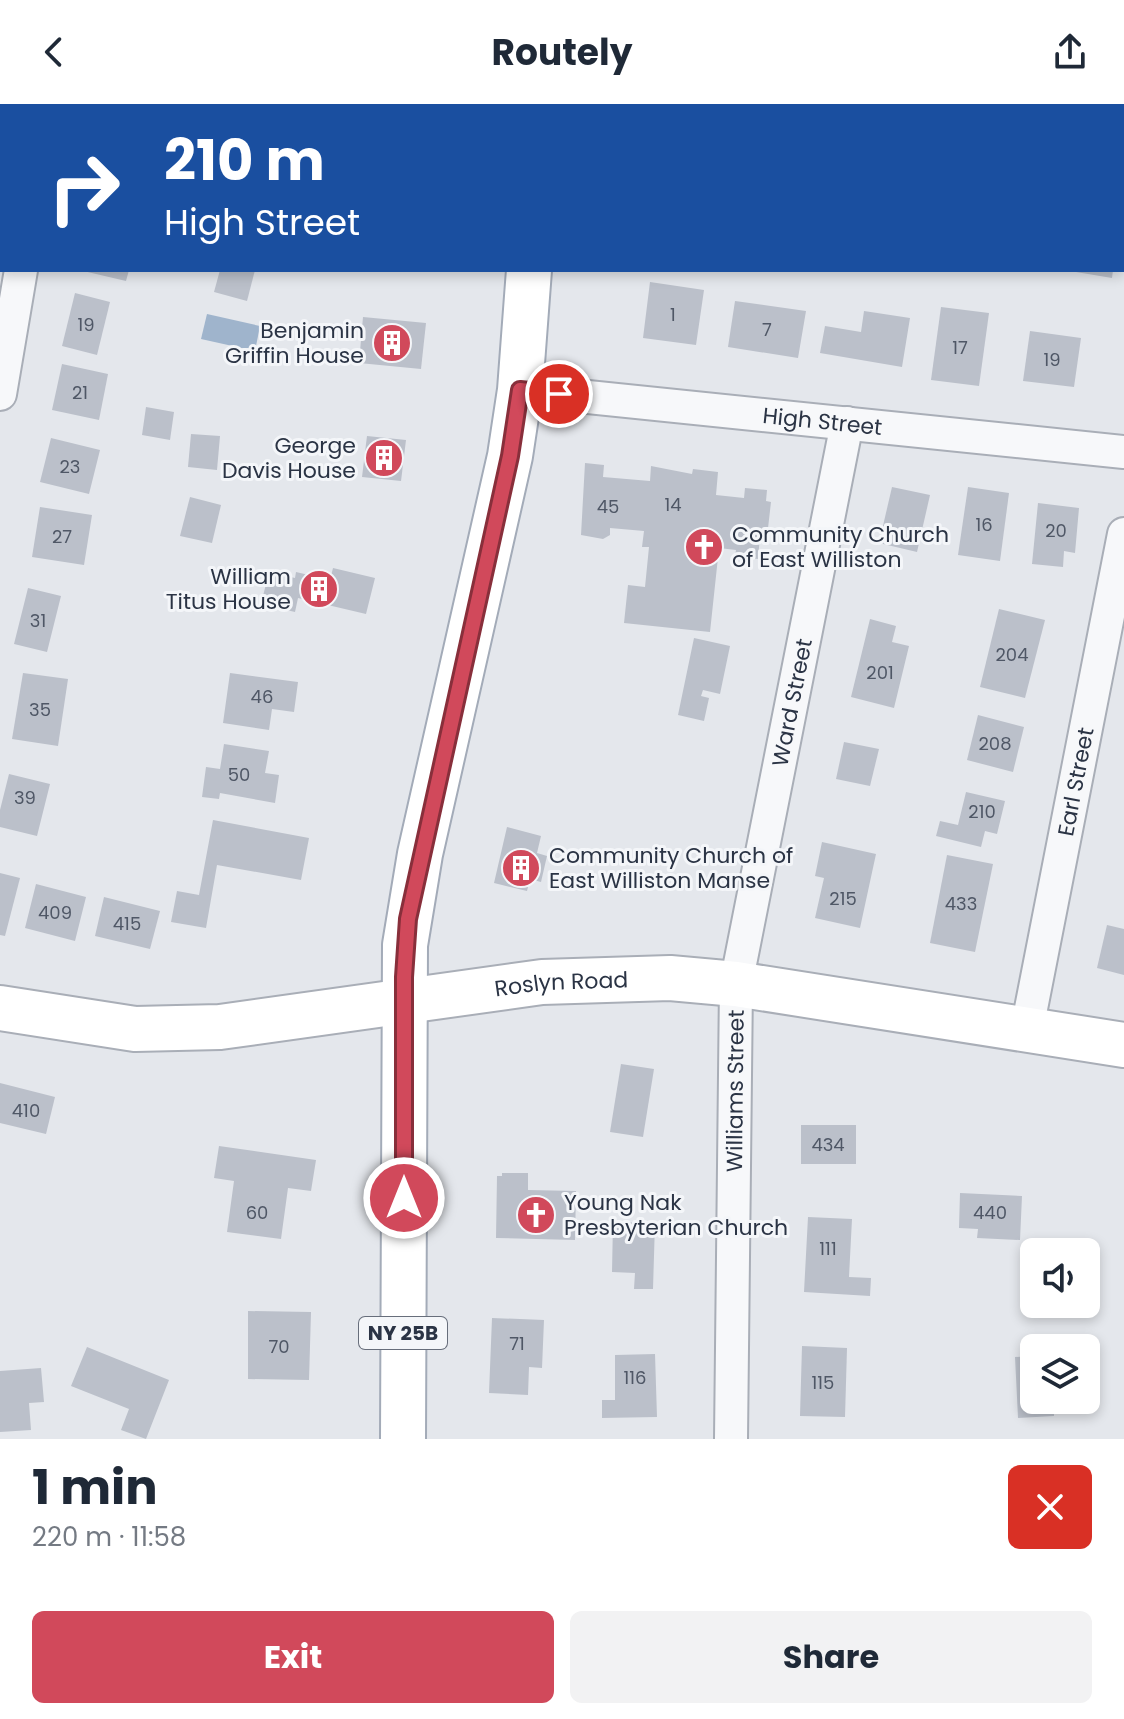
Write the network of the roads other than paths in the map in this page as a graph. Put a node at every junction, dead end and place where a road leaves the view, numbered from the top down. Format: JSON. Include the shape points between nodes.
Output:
{"nodes":[{"id":1,"x":21,"y":272,"type":"edge"},
{"id":2,"x":529,"y":272,"type":"edge"},
{"id":3,"x":520,"y":390,"type":"junction"},
{"id":4,"x":0,"y":394,"type":"edge"},
{"id":5,"x":847,"y":423,"type":"junction"},
{"id":6,"x":1124,"y":452,"type":"edge"},
{"id":7,"x":1124,"y":534,"type":"edge"},
{"id":8,"x":736,"y":984,"type":"junction"},
{"id":9,"x":404,"y":1004,"type":"junction"},
{"id":10,"x":0,"y":1008,"type":"edge"},
{"id":11,"x":1027,"y":1029,"type":"junction"},
{"id":12,"x":1124,"y":1045,"type":"edge"},
{"id":13,"x":403,"y":1439,"type":"edge"},
{"id":14,"x":731,"y":1439,"type":"edge"}],
"edges":[{"from":1,"to":4,"type":"street"},
{"from":2,"to":3,"type":"main road","number":"NY 25B"},
{"from":3,"to":5,"type":"street","name":"High Street"},
{"from":3,"to":9,"type":"main road","number":"NY 25B","via":[[510,456],[413,891]]},
{"from":5,"to":6,"type":"street","name":"High Street"},
{"from":5,"to":8,"type":"street","name":"Ward Street"},
{"from":7,"to":11,"type":"street","name":"Earl Street"},
{"from":8,"to":9,"type":"main road","name":"Roslyn Road","via":[[578,979]]},
{"from":8,"to":11,"type":"main road","name":"Roslyn Road"},
{"from":8,"to":14,"type":"street","name":"Williams Street"},
{"from":9,"to":10,"type":"main road","name":"Roslyn Road","via":[[255,1024],[163,1029],[107,1026]]},
{"from":9,"to":13,"type":"main road","number":"NY 25B"},
{"from":11,"to":12,"type":"main road","name":"Roslyn Road"}]}
